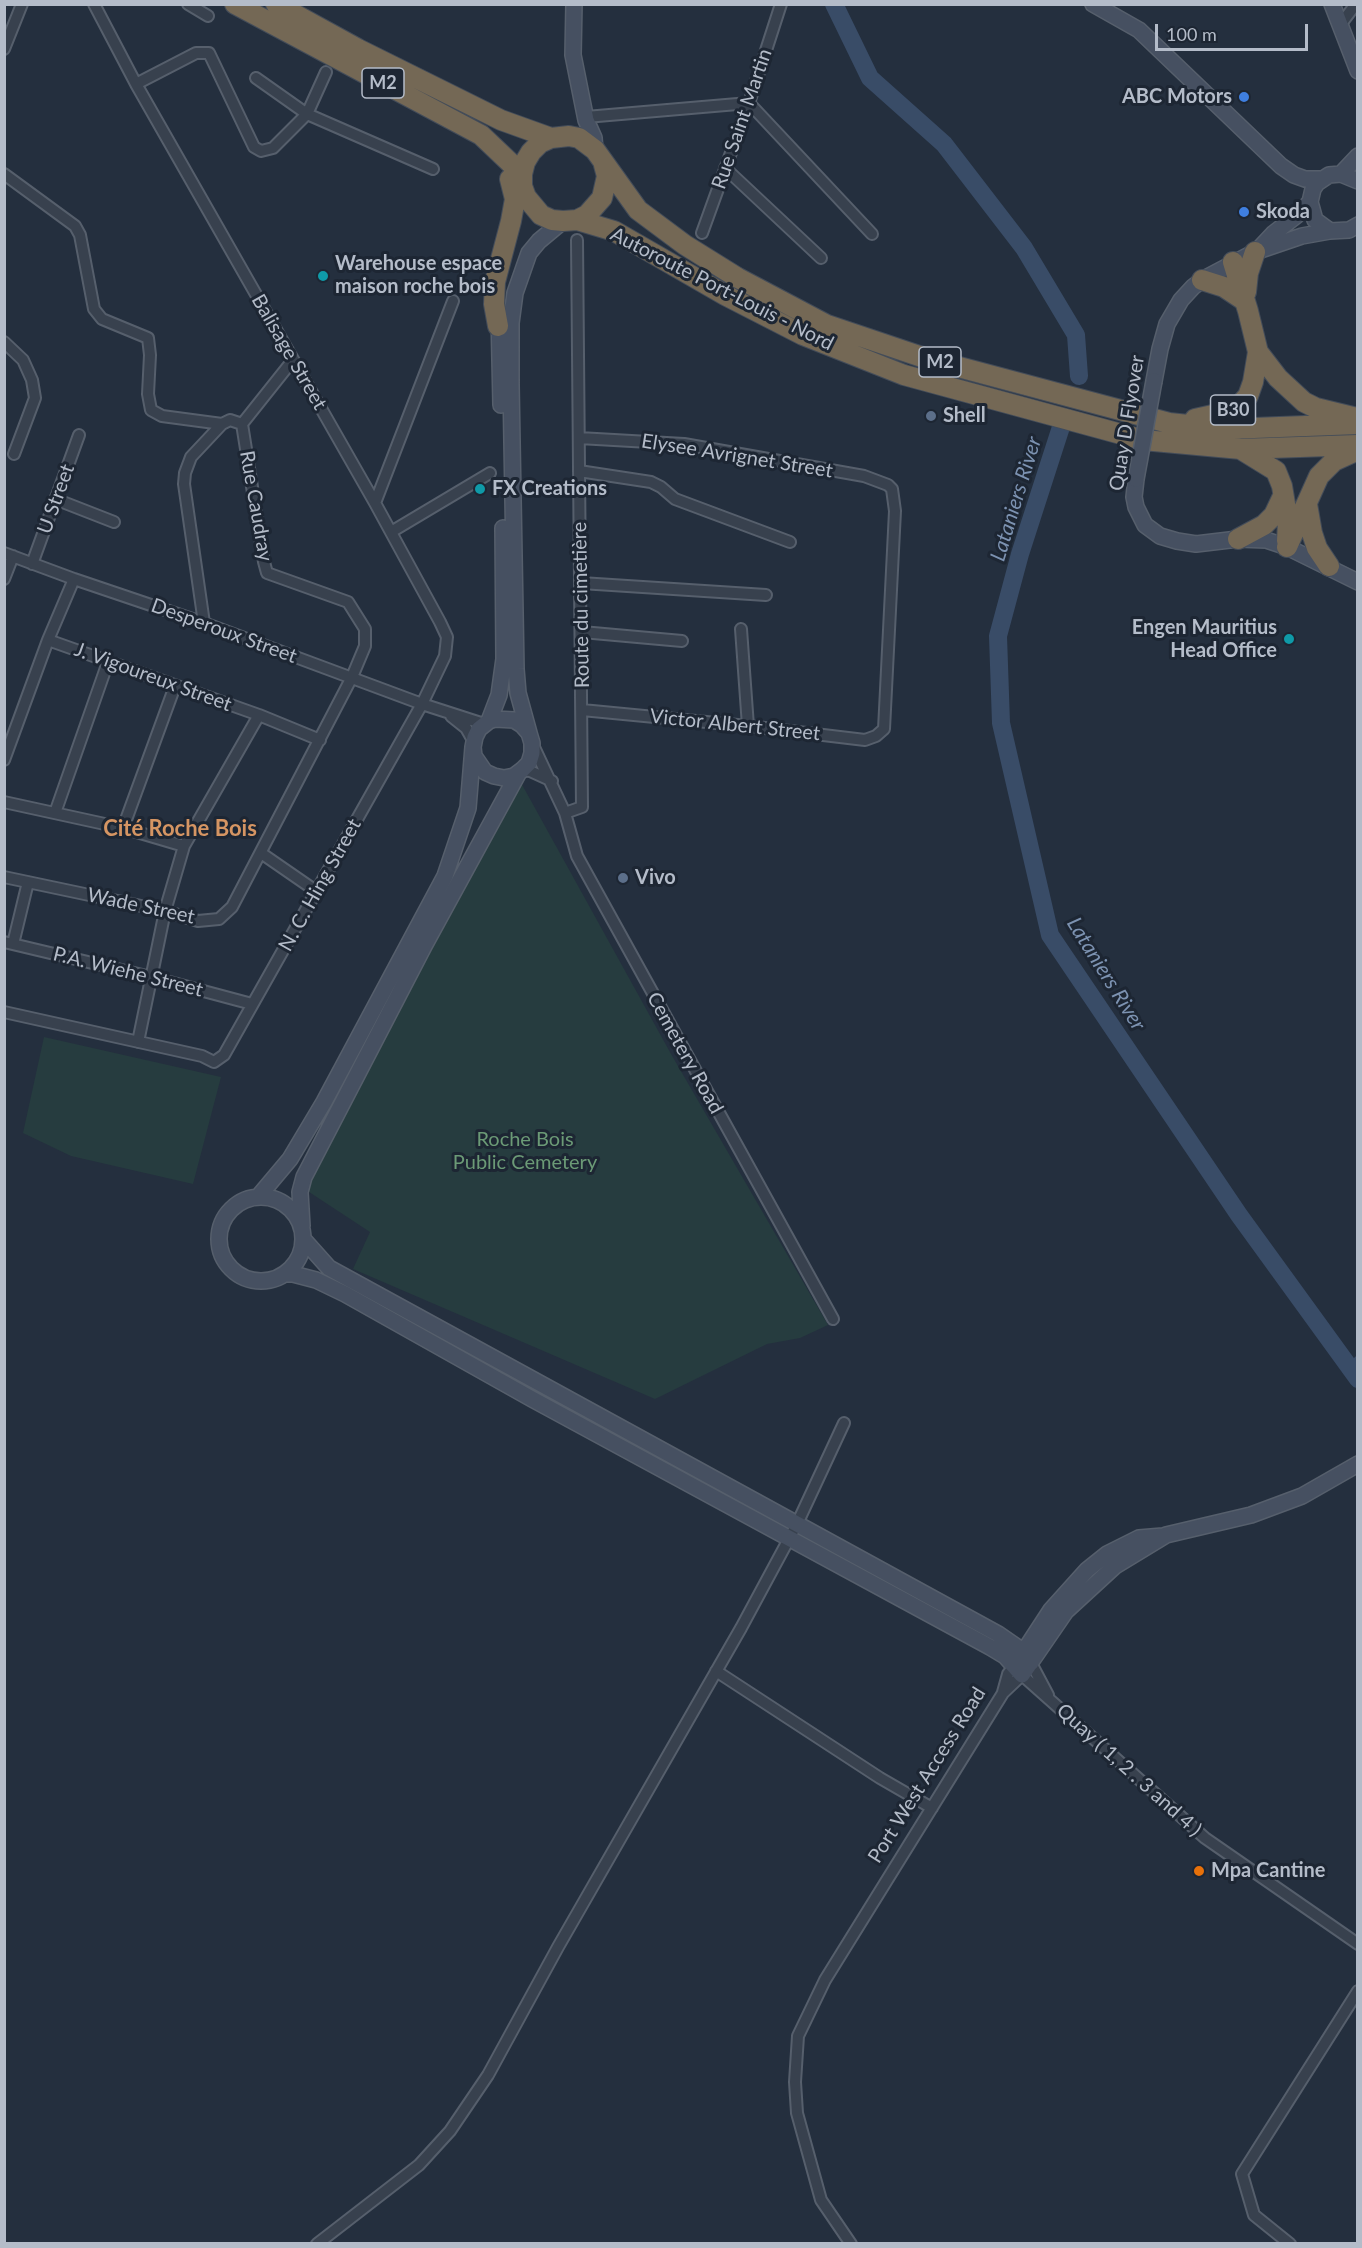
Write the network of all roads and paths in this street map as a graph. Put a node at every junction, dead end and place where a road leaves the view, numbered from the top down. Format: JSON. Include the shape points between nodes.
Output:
{"nodes":[{"id":1,"x":22,"y":4,"type":"edge"},
{"id":2,"x":94,"y":4,"type":"edge"},
{"id":3,"x":188,"y":4,"type":"edge"},
{"id":4,"x":235,"y":4,"type":"edge"},
{"id":5,"x":276,"y":4,"type":"edge"},
{"id":6,"x":574,"y":4,"type":"edge"},
{"id":7,"x":781,"y":4,"type":"edge"},
{"id":8,"x":1093,"y":4,"type":"edge"},
{"id":9,"x":1332,"y":4,"type":"edge"},
{"id":10,"x":1356,"y":4,"type":"edge"},
{"id":11,"x":208,"y":16,"type":"dead end"},
{"id":12,"x":1340,"y":25,"type":"junction"},
{"id":13,"x":4,"y":49,"type":"edge"},
{"id":14,"x":1358,"y":71,"type":"edge"},
{"id":15,"x":326,"y":72,"type":"dead end"},
{"id":16,"x":256,"y":78,"type":"dead end"},
{"id":17,"x":136,"y":84,"type":"junction"},
{"id":18,"x":400,"y":92,"type":"junction"},
{"id":19,"x":749,"y":103,"type":"junction"},
{"id":20,"x":307,"y":114,"type":"junction"},
{"id":21,"x":586,"y":118,"type":"junction"},
{"id":22,"x":555,"y":137,"type":"junction"},
{"id":23,"x":1358,"y":156,"type":"edge"},
{"id":24,"x":600,"y":157,"type":"junction"},
{"id":25,"x":1281,"y":166,"type":"junction"},
{"id":26,"x":725,"y":168,"type":"junction"},
{"id":27,"x":434,"y":169,"type":"dead end"},
{"id":28,"x":4,"y":174,"type":"edge"},
{"id":29,"x":522,"y":174,"type":"junction"},
{"id":30,"x":1341,"y":174,"type":"junction"},
{"id":31,"x":1323,"y":179,"type":"junction"},
{"id":32,"x":1358,"y":181,"type":"edge"},
{"id":33,"x":526,"y":197,"type":"junction"},
{"id":34,"x":1310,"y":199,"type":"junction"},
{"id":35,"x":570,"y":220,"type":"junction"},
{"id":36,"x":1354,"y":228,"type":"edge"},
{"id":37,"x":1330,"y":231,"type":"junction"},
{"id":38,"x":702,"y":233,"type":"dead end"},
{"id":39,"x":872,"y":234,"type":"dead end"},
{"id":40,"x":576,"y":240,"type":"dead end"},
{"id":41,"x":1256,"y":252,"type":"junction"},
{"id":42,"x":821,"y":258,"type":"dead end"},
{"id":43,"x":1233,"y":262,"type":"junction"},
{"id":44,"x":1202,"y":280,"type":"junction"},
{"id":45,"x":1245,"y":301,"type":"junction"},
{"id":46,"x":453,"y":302,"type":"dead end"},
{"id":47,"x":498,"y":326,"type":"junction"},
{"id":48,"x":4,"y":342,"type":"edge"},
{"id":49,"x":1258,"y":352,"type":"junction"},
{"id":50,"x":293,"y":360,"type":"junction"},
{"id":51,"x":1358,"y":418,"type":"edge"},
{"id":52,"x":1169,"y":423,"type":"junction"},
{"id":53,"x":222,"y":424,"type":"junction"},
{"id":54,"x":242,"y":424,"type":"junction"},
{"id":55,"x":1358,"y":424,"type":"edge"},
{"id":56,"x":79,"y":435,"type":"dead end"},
{"id":57,"x":579,"y":438,"type":"junction"},
{"id":58,"x":1358,"y":445,"type":"edge"},
{"id":59,"x":1241,"y":449,"type":"junction"},
{"id":60,"x":1358,"y":450,"type":"edge"},
{"id":61,"x":14,"y":454,"type":"dead end"},
{"id":62,"x":579,"y":471,"type":"junction"},
{"id":63,"x":490,"y":473,"type":"dead end"},
{"id":64,"x":1283,"y":496,"type":"junction"},
{"id":65,"x":56,"y":500,"type":"junction"},
{"id":66,"x":375,"y":503,"type":"junction"},
{"id":67,"x":1307,"y":504,"type":"junction"},
{"id":68,"x":114,"y":522,"type":"dead end"},
{"id":69,"x":391,"y":532,"type":"junction"},
{"id":70,"x":1239,"y":539,"type":"junction"},
{"id":71,"x":790,"y":542,"type":"dead end"},
{"id":72,"x":1287,"y":547,"type":"junction"},
{"id":73,"x":9,"y":555,"type":"edge"},
{"id":74,"x":32,"y":564,"type":"junction"},
{"id":75,"x":1329,"y":566,"type":"junction"},
{"id":76,"x":4,"y":579,"type":"edge"},
{"id":77,"x":74,"y":579,"type":"junction"},
{"id":78,"x":581,"y":582,"type":"junction"},
{"id":79,"x":1358,"y":582,"type":"edge"},
{"id":80,"x":766,"y":596,"type":"dead end"},
{"id":81,"x":204,"y":623,"type":"junction"},
{"id":82,"x":741,"y":629,"type":"dead end"},
{"id":83,"x":582,"y":632,"type":"junction"},
{"id":84,"x":48,"y":640,"type":"junction"},
{"id":85,"x":682,"y":641,"type":"dead end"},
{"id":86,"x":108,"y":662,"type":"junction"},
{"id":87,"x":352,"y":677,"type":"junction"},
{"id":88,"x":175,"y":686,"type":"junction"},
{"id":89,"x":422,"y":704,"type":"junction"},
{"id":90,"x":443,"y":710,"type":"junction"},
{"id":91,"x":582,"y":710,"type":"junction"},
{"id":92,"x":259,"y":715,"type":"junction"},
{"id":93,"x":486,"y":723,"type":"junction"},
{"id":94,"x":748,"y":726,"type":"junction"},
{"id":95,"x":884,"y":729,"type":"joint"},
{"id":96,"x":530,"y":738,"type":"junction"},
{"id":97,"x":320,"y":740,"type":"junction"},
{"id":98,"x":473,"y":744,"type":"junction"},
{"id":99,"x":4,"y":760,"type":"edge"},
{"id":100,"x":520,"y":772,"type":"junction"},
{"id":101,"x":552,"y":781,"type":"junction"},
{"id":102,"x":4,"y":802,"type":"edge"},
{"id":103,"x":55,"y":813,"type":"junction"},
{"id":104,"x":565,"y":813,"type":"junction"},
{"id":105,"x":123,"y":828,"type":"junction"},
{"id":106,"x":184,"y":846,"type":"junction"},
{"id":107,"x":261,"y":853,"type":"junction"},
{"id":108,"x":4,"y":877,"type":"edge"},
{"id":109,"x":28,"y":882,"type":"junction"},
{"id":110,"x":316,"y":891,"type":"junction"},
{"id":111,"x":165,"y":911,"type":"junction"},
{"id":112,"x":9,"y":943,"type":"edge"},
{"id":113,"x":151,"y":977,"type":"junction"},
{"id":114,"x":252,"y":1004,"type":"junction"},
{"id":115,"x":4,"y":1012,"type":"edge"},
{"id":116,"x":138,"y":1042,"type":"junction"},
{"id":117,"x":258,"y":1197,"type":"junction"},
{"id":118,"x":303,"y":1233,"type":"junction"},
{"id":119,"x":285,"y":1274,"type":"junction"},
{"id":120,"x":833,"y":1319,"type":"dead end"},
{"id":121,"x":844,"y":1423,"type":"dead end"},
{"id":122,"x":1358,"y":1464,"type":"edge"},
{"id":123,"x":797,"y":1524,"type":"junction"},
{"id":124,"x":789,"y":1539,"type":"junction"},
{"id":125,"x":1022,"y":1664,"type":"junction"},
{"id":126,"x":716,"y":1671,"type":"junction"},
{"id":127,"x":932,"y":1809,"type":"junction"},
{"id":128,"x":1358,"y":1944,"type":"edge"},
{"id":129,"x":1358,"y":1991,"type":"edge"},
{"id":130,"x":317,"y":2244,"type":"edge"},
{"id":131,"x":851,"y":2244,"type":"edge"},
{"id":132,"x":1290,"y":2244,"type":"edge"}],
"edges":[{"from":1,"to":13,"type":"street"},
{"from":2,"to":17,"type":"street","name":"Balisage Street"},
{"from":3,"to":11,"type":"street"},
{"from":4,"to":18,"type":"highway","number":"M2"},
{"from":5,"to":22,"type":"highway","number":"M2","via":[[501,120]]},
{"from":6,"to":21,"type":"main road","via":[[573,55]]},
{"from":7,"to":19,"type":"street","name":"Rue Saint Martin"},
{"from":8,"to":25,"type":"main road","via":[[1139,30]]},
{"from":9,"to":12,"type":"main road"},
{"from":10,"to":12,"type":"street"},
{"from":12,"to":14,"type":"main road"},
{"from":15,"to":20,"type":"street"},
{"from":16,"to":20,"type":"street"},
{"from":17,"to":20,"type":"street","via":[[196,53],[209,53],[254,147],[261,151],[273,148]]},
{"from":17,"to":50,"type":"street","name":"Balisage Street"},
{"from":18,"to":29,"type":"highway","number":"M2","via":[[481,135]]},
{"from":18,"to":47,"type":"highway","via":[[484,144],[506,167],[515,199],[495,282]]},
{"from":19,"to":21,"type":"street"},
{"from":19,"to":26,"type":"street","name":"Rue Saint Martin"},
{"from":19,"to":39,"type":"street"},
{"from":20,"to":27,"type":"street"},
{"from":21,"to":22,"type":"main road","via":[[571,131]]},
{"from":21,"to":24,"type":"main road"},
{"from":22,"to":24,"type":"highway","number":"M2","via":[[579,138]]},
{"from":22,"to":29,"type":"highway","via":[[531,152]]},
{"from":23,"to":30,"type":"main road"},
{"from":24,"to":35,"type":"highway","via":[[607,176],[602,198],[587,215]]},
{"from":24,"to":52,"type":"highway","number":"M2","via":[[638,210],[685,245],[827,325],[925,358]]},
{"from":25,"to":31,"type":"main road","via":[[1299,177]]},
{"from":25,"to":34,"type":"main road"},
{"from":26,"to":38,"type":"street","name":"Rue Saint Martin"},
{"from":26,"to":42,"type":"street"},
{"from":28,"to":53,"type":"street","via":[[75,226],[94,309],[102,319],[147,338],[151,410],[162,416]]},
{"from":29,"to":33,"type":"highway"},
{"from":30,"to":31,"type":"main road"},
{"from":30,"to":32,"type":"main road"},
{"from":31,"to":34,"type":"main road"},
{"from":33,"to":35,"type":"highway","number":"M2","via":[[541,215],[552,220]]},
{"from":33,"to":47,"type":"main road","via":[[502,283]]},
{"from":34,"to":37,"type":"main road","via":[[1316,220]]},
{"from":34,"to":41,"type":"main road"},
{"from":35,"to":59,"type":"highway","name":"Autoroute Port-Louis - Nord","number":"M2","via":[[614,231],[803,335],[904,375],[1143,440]]},
{"from":35,"to":96,"type":"main road","via":[[529,253],[515,293],[511,323],[516,669]]},
{"from":36,"to":37,"type":"main road"},
{"from":37,"to":41,"type":"main road"},
{"from":40,"to":57,"type":"street","name":"Route du cimetière"},
{"from":41,"to":43,"type":"main road","name":"Quay D Flyover"},
{"from":41,"to":45,"type":"highway","via":[[1248,273]]},
{"from":43,"to":44,"type":"main road","name":"Quay D Flyover"},
{"from":43,"to":45,"type":"highway"},
{"from":44,"to":45,"type":"highway","via":[[1224,287]]},
{"from":44,"to":70,"type":"main road","name":"Quay D Flyover","bridge":true,"via":[[1180,300],[1167,324],[1134,497],[1145,525],[1160,536],[1196,544]]},
{"from":45,"to":49,"type":"highway"},
{"from":46,"to":66,"type":"street"},
{"from":47,"to":93,"type":"main road","via":[[504,659],[499,695]]},
{"from":48,"to":61,"type":"street","via":[[23,360],[35,398]]},
{"from":49,"to":51,"type":"highway","number":"B30","via":[[1304,402]]},
{"from":49,"to":52,"type":"highway","number":"B30","via":[[1251,389],[1234,410]]},
{"from":50,"to":54,"type":"street","name":"Rue Caudray"},
{"from":50,"to":66,"type":"street","name":"Balisage Street"},
{"from":52,"to":55,"type":"highway","number":"M2","via":[[1227,429]]},
{"from":53,"to":54,"type":"street","via":[[230,420]]},
{"from":53,"to":81,"type":"street","via":[[191,457],[184,484]]},
{"from":54,"to":87,"type":"street","name":"Rue Caudray","via":[[267,573],[348,602],[365,629],[365,646]]},
{"from":56,"to":65,"type":"street","name":"U Street"},
{"from":57,"to":62,"type":"street","name":"Route du cimetière"},
{"from":57,"to":95,"type":"street","name":"Elysee Avrignet Street","via":[[684,444],[881,480],[893,494]]},
{"from":58,"to":59,"type":"highway","name":"Autoroute Port-Louis - Nord","number":"M2"},
{"from":59,"to":64,"type":"highway","via":[[1276,471]]},
{"from":60,"to":67,"type":"highway","via":[[1334,461],[1319,476]]},
{"from":62,"to":71,"type":"street","via":[[651,482],[675,499]]},
{"from":62,"to":78,"type":"street","name":"Route du cimetière"},
{"from":63,"to":69,"type":"street"},
{"from":64,"to":70,"type":"highway","via":[[1264,525]]},
{"from":64,"to":72,"type":"highway"},
{"from":65,"to":68,"type":"street"},
{"from":65,"to":74,"type":"street","name":"U Street"},
{"from":66,"to":69,"type":"street","name":"Balisage Street"},
{"from":67,"to":72,"type":"highway"},
{"from":67,"to":75,"type":"highway","via":[[1314,540]]},
{"from":69,"to":89,"type":"street","name":"Balisage Street","via":[[447,637],[445,656]]},
{"from":70,"to":72,"type":"main road","name":"Quay D Flyover","via":[[1266,540]]},
{"from":72,"to":75,"type":"main road","name":"Quay D Flyover"},
{"from":73,"to":74,"type":"street","name":"Desperoux Street"},
{"from":73,"to":76,"type":"street"},
{"from":74,"to":77,"type":"street","name":"Desperoux Street"},
{"from":75,"to":79,"type":"main road","name":"Quay D Flyover"},
{"from":77,"to":81,"type":"street","name":"Desperoux Street"},
{"from":77,"to":84,"type":"street"},
{"from":78,"to":80,"type":"street"},
{"from":78,"to":83,"type":"street","name":"Route du cimetière"},
{"from":81,"to":87,"type":"street","name":"Desperoux Street"},
{"from":82,"to":94,"type":"street"},
{"from":83,"to":85,"type":"street"},
{"from":83,"to":91,"type":"street","name":"Route du cimetière"},
{"from":84,"to":86,"type":"street","name":"J. Vigoureux Street"},
{"from":84,"to":99,"type":"street"},
{"from":86,"to":88,"type":"street","name":"J. Vigoureux Street"},
{"from":86,"to":103,"type":"street"},
{"from":87,"to":89,"type":"street","name":"Desperoux Street"},
{"from":87,"to":97,"type":"street","name":"Wade Street"},
{"from":88,"to":92,"type":"street","name":"J. Vigoureux Street"},
{"from":88,"to":105,"type":"street"},
{"from":89,"to":90,"type":"street","name":"Desperoux Street"},
{"from":89,"to":110,"type":"street","name":"N. C. Hing Street"},
{"from":90,"to":93,"type":"street","name":"Desperoux Street"},
{"from":90,"to":98,"type":"street","via":[[466,728]]},
{"from":91,"to":94,"type":"street","name":"Victor Albert Street"},
{"from":91,"to":104,"type":"street","name":"Route du cimetière","via":[[582,807]]},
{"from":92,"to":97,"type":"street","name":"J. Vigoureux Street"},
{"from":92,"to":106,"type":"street"},
{"from":93,"to":96,"type":"main road","via":[[504,718],[514,720]]},
{"from":93,"to":98,"type":"main road"},
{"from":94,"to":95,"type":"street","name":"Victor Albert Street","via":[[865,740]]},
{"from":96,"to":100,"type":"main road","via":[[532,753]]},
{"from":96,"to":101,"type":"street","name":"Cemetery Road"},
{"from":97,"to":107,"type":"street","name":"Wade Street"},
{"from":98,"to":100,"type":"main road","via":[[474,756],[485,772],[504,778]]},
{"from":98,"to":117,"type":"main road","via":[[468,808],[445,876],[318,1112],[290,1159]]},
{"from":100,"to":101,"type":"street","via":[[530,771]]},
{"from":100,"to":118,"type":"main road","via":[[307,1170],[300,1192]]},
{"from":101,"to":104,"type":"street","name":"Cemetery Road"},
{"from":102,"to":103,"type":"street"},
{"from":103,"to":105,"type":"street"},
{"from":104,"to":120,"type":"street","name":"Cemetery Road","via":[[577,856]]},
{"from":105,"to":106,"type":"street"},
{"from":106,"to":111,"type":"street"},
{"from":107,"to":110,"type":"street"},
{"from":107,"to":111,"type":"street","name":"Wade Street","via":[[232,907],[219,919],[198,921]]},
{"from":108,"to":109,"type":"street","name":"Wade Street"},
{"from":109,"to":111,"type":"street","name":"Wade Street"},
{"from":109,"to":112,"type":"street"},
{"from":110,"to":114,"type":"street","name":"N. C. Hing Street"},
{"from":111,"to":113,"type":"street"},
{"from":112,"to":113,"type":"street","name":"P.A. Wiehe Street"},
{"from":113,"to":114,"type":"street","name":"P.A. Wiehe Street"},
{"from":113,"to":116,"type":"street"},
{"from":114,"to":116,"type":"street","name":"N. C. Hing Street","via":[[224,1055],[214,1062]]},
{"from":115,"to":116,"type":"street"},
{"from":117,"to":118,"type":"main road","via":[[286,1204],[296,1214]]},
{"from":117,"to":119,"type":"main road","via":[[234,1206],[225,1217],[219,1245],[232,1270],[252,1280],[273,1280]]},
{"from":118,"to":119,"type":"main road","via":[[298,1259]]},
{"from":118,"to":123,"type":"main road","via":[[329,1268]]},
{"from":119,"to":124,"type":"main road","via":[[316,1280],[345,1294]]},
{"from":121,"to":123,"type":"street"},
{"from":122,"to":125,"type":"main road","via":[[1302,1496],[1251,1515],[1139,1538],[1107,1554],[1051,1610]]},
{"from":123,"to":124,"type":"street"},
{"from":123,"to":125,"type":"main road","via":[[998,1634]]},
{"from":124,"to":125,"type":"main road"},
{"from":124,"to":126,"type":"street"},
{"from":125,"to":127,"type":"street","name":"Port West Access Road","via":[[1008,1674],[1003,1693]]},
{"from":125,"to":128,"type":"street","name":"Quay ( 1, 2 . 3 and 4 )","via":[[1034,1688],[1050,1698],[1205,1838]]},
{"from":126,"to":127,"type":"street"},
{"from":126,"to":130,"type":"street","via":[[488,2075],[450,2131],[419,2165]]},
{"from":127,"to":131,"type":"street","name":"Port West Access Road","via":[[825,1980],[798,2036],[797,2113],[822,2200]]},
{"from":129,"to":132,"type":"street","via":[[1242,2174],[1254,2215]]}]}
